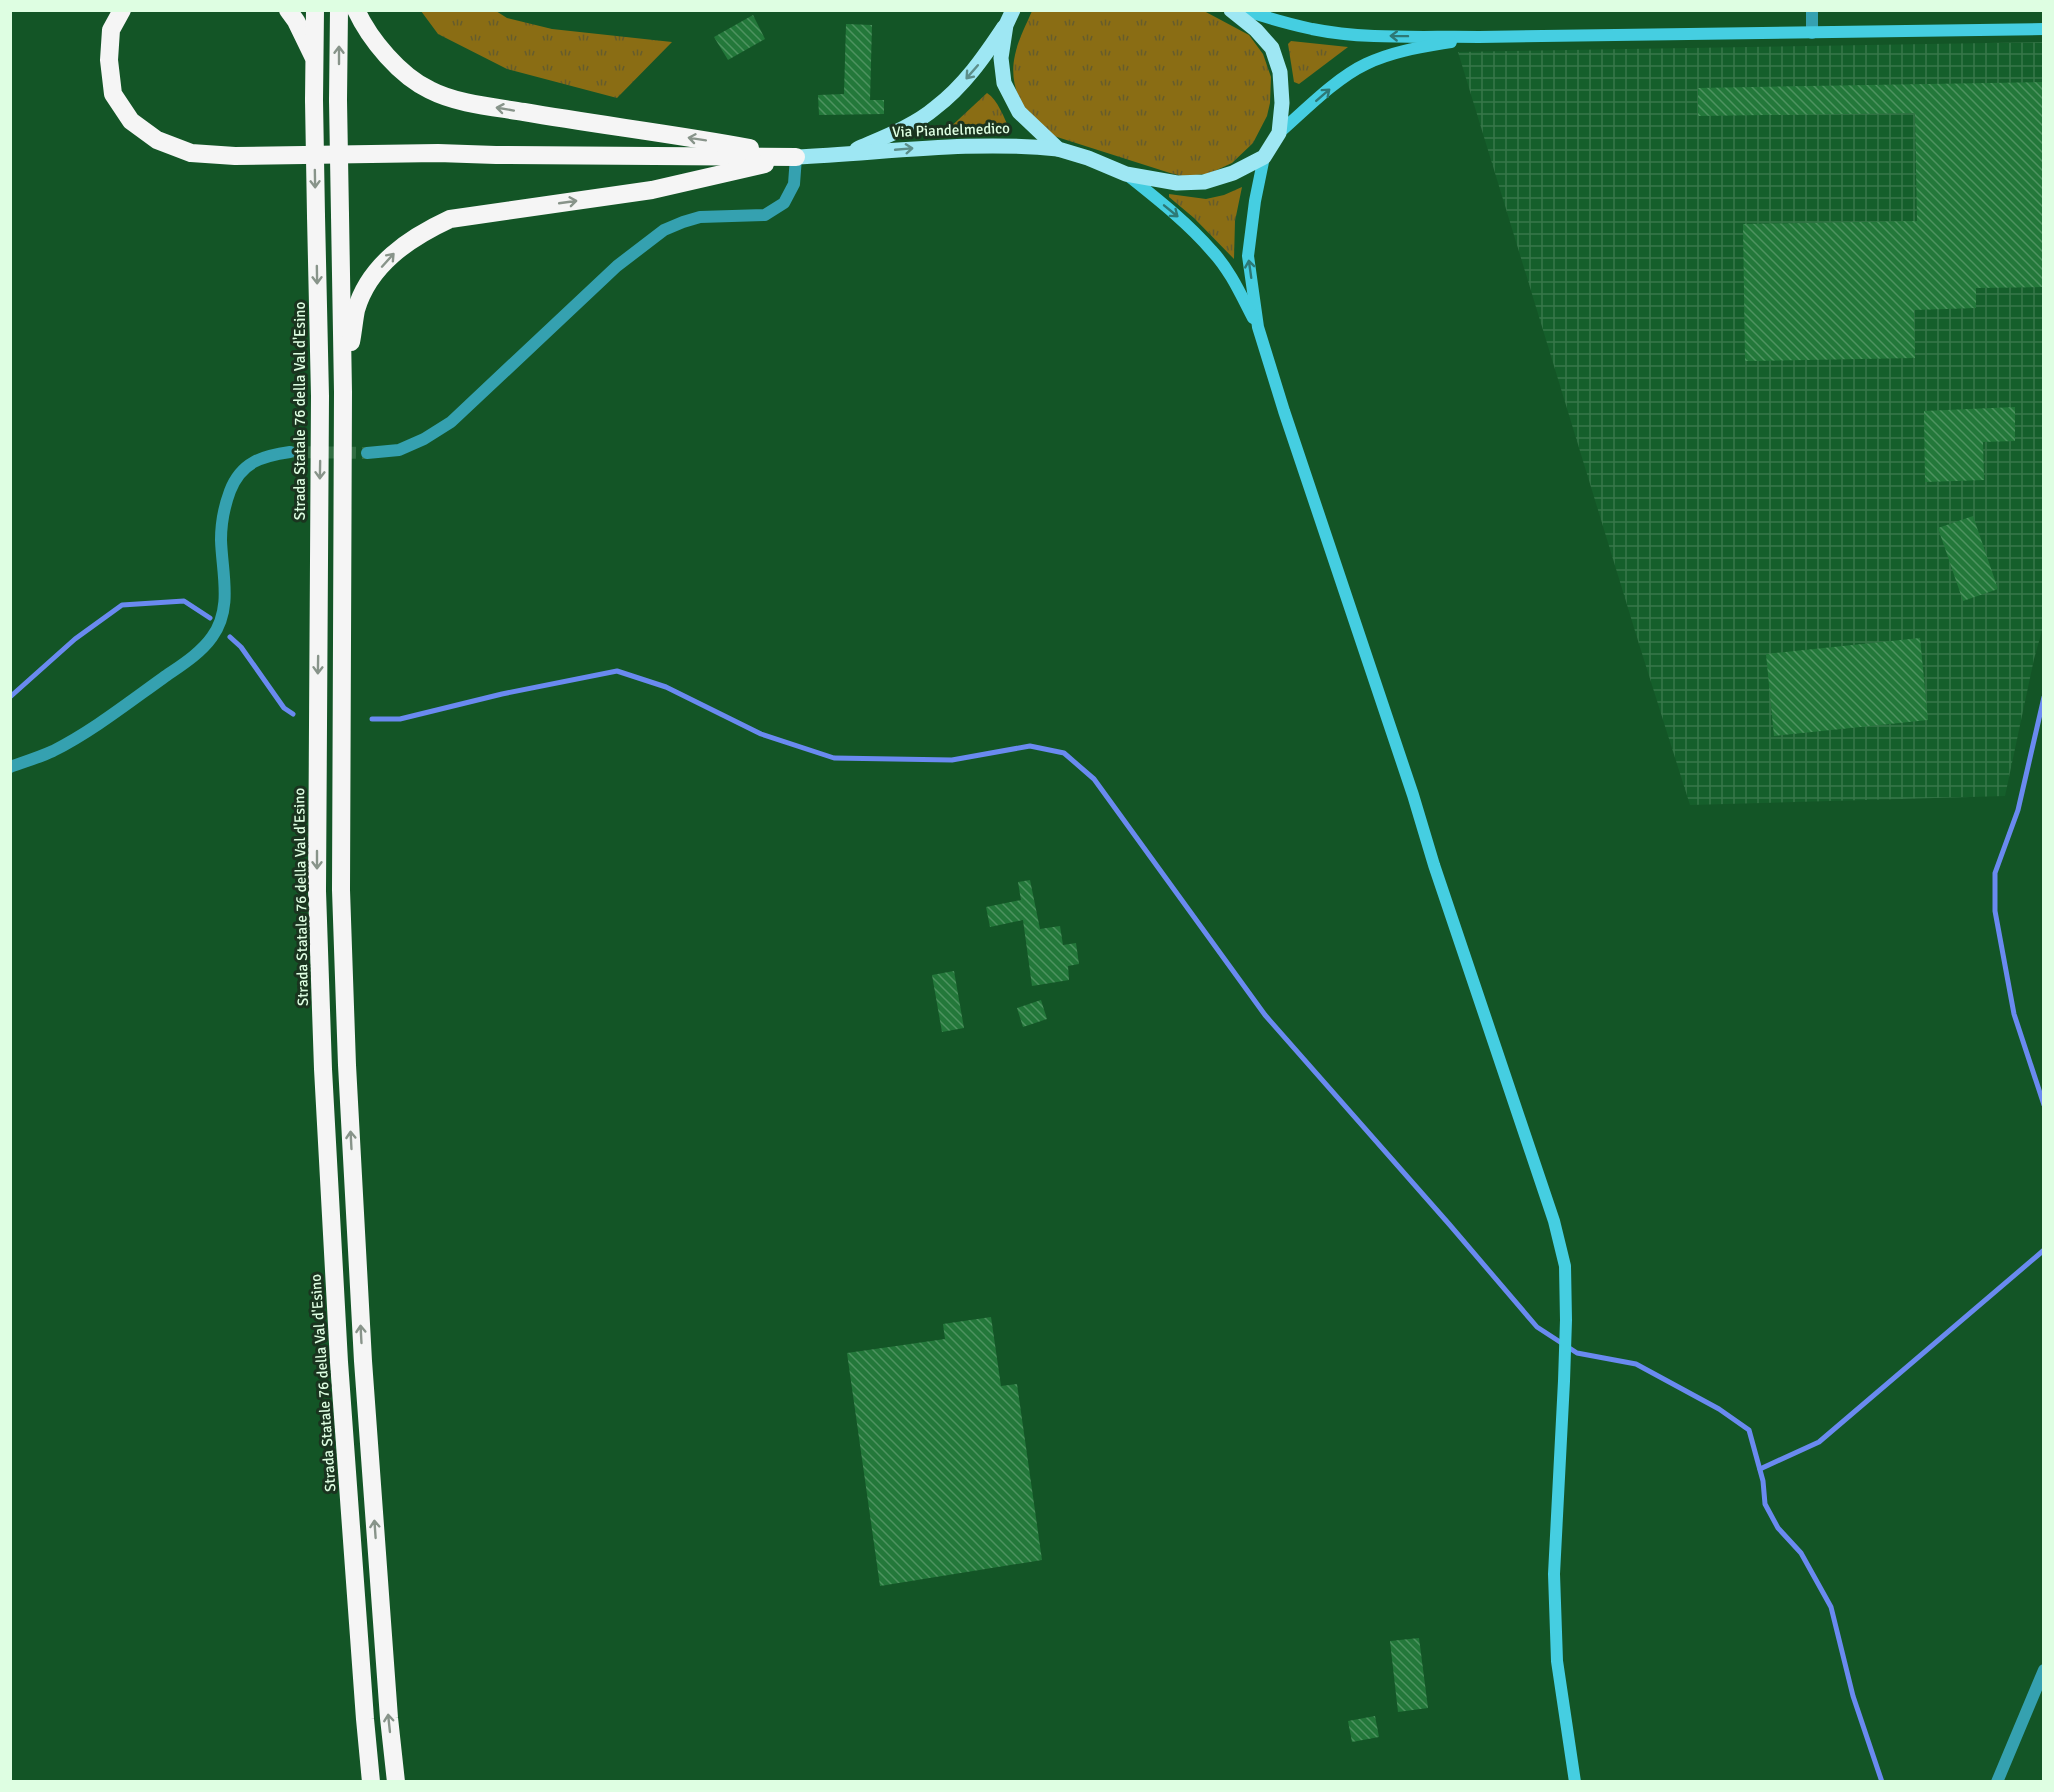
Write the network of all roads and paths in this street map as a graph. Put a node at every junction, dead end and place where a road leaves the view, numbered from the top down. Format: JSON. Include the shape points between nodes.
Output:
{"nodes":[{"id":1,"x":122,"y":10,"type":"edge"},
{"id":2,"x":288,"y":10,"type":"edge"},
{"id":3,"x":315,"y":10,"type":"edge"},
{"id":4,"x":339,"y":10,"type":"edge"},
{"id":5,"x":357,"y":10,"type":"edge"},
{"id":6,"x":1013,"y":10,"type":"edge"},
{"id":7,"x":1231,"y":10,"type":"edge"},
{"id":8,"x":1245,"y":10,"type":"edge"},
{"id":9,"x":1812,"y":10,"type":"edge"},
{"id":10,"x":1006,"y":25,"type":"junction"},
{"id":11,"x":2043,"y":29,"type":"edge"},
{"id":12,"x":1812,"y":33,"type":"junction"},
{"id":13,"x":1479,"y":37,"type":"junction"},
{"id":14,"x":315,"y":60,"type":"junction"},
{"id":15,"x":1279,"y":133,"type":"junction"},
{"id":16,"x":1058,"y":149,"type":"junction"},
{"id":17,"x":846,"y":154,"type":"junction"},
{"id":18,"x":796,"y":156,"type":"junction"},
{"id":19,"x":1264,"y":157,"type":"junction"},
{"id":20,"x":1126,"y":174,"type":"junction"},
{"id":21,"x":1258,"y":327,"type":"junction"},
{"id":22,"x":343,"y":392,"type":"junction"},
{"id":23,"x":290,"y":452,"type":"tunnel mouth"},
{"id":24,"x":367,"y":453,"type":"tunnel mouth"},
{"id":25,"x":10,"y":767,"type":"edge"},
{"id":26,"x":2043,"y":1670,"type":"edge"},
{"id":27,"x":371,"y":1782,"type":"edge"},
{"id":28,"x":396,"y":1782,"type":"edge"},
{"id":29,"x":1575,"y":1782,"type":"edge"},
{"id":30,"x":1997,"y":1782,"type":"edge"}],
"edges":[{"from":1,"to":18,"type":"highway","via":[[111,30],[109,60],[114,94],[130,121],[157,140],[191,153]]},
{"from":2,"to":14,"type":"highway"},
{"from":3,"to":14,"type":"highway","name":"Strada Statale 76 della Val d'Esino"},
{"from":22,"to":4,"type":"highway","one_way":true,"bridge":true},
{"from":18,"to":5,"type":"highway","one_way":true,"via":[[480,105],[429,90],[396,66],[375,42]]},
{"from":6,"to":10,"type":"main road"},
{"from":7,"to":15,"type":"main road","via":[[1272,48],[1280,72]]},
{"from":13,"to":8,"type":"main road","one_way":true,"via":[[1314,29]]},
{"from":9,"to":12,"type":"street"},
{"from":10,"to":16,"type":"main road","via":[[1001,58],[1005,83],[1018,112]]},
{"from":10,"to":17,"type":"main road","name":"Via Piandelmedico","one_way":true,"via":[[973,72],[934,110]]},
{"from":11,"to":12,"type":"main road"},
{"from":12,"to":13,"type":"main road"},
{"from":15,"to":13,"type":"main road","one_way":true,"via":[[1365,64],[1401,51]]},
{"from":14,"to":27,"type":"highway","name":"Strada Statale 76 della Val d'Esino","one_way":true,"bridge":true,"via":[[320,396],[317,891],[322,1069]]},
{"from":15,"to":19,"type":"main road"},
{"from":17,"to":16,"type":"main road","name":"Via Piandelmedico","one_way":true,"via":[[974,145]]},
{"from":16,"to":20,"type":"main road"},
{"from":17,"to":18,"type":"main road","name":"Via Piandelmedico"},
{"from":22,"to":18,"type":"highway","one_way":true,"via":[[356,310],[368,282],[400,247],[422,232],[450,219],[652,190]]},
{"from":18,"to":24,"type":"street","via":[[794,184],[784,203],[765,215],[700,218],[664,230],[617,266],[450,422],[399,450]]},
{"from":19,"to":20,"type":"main road","via":[[1204,182],[1177,183]]},
{"from":21,"to":19,"type":"main road","one_way":true,"via":[[1248,256]]},
{"from":20,"to":21,"type":"main road","one_way":true,"via":[[1185,222],[1214,252]]},
{"from":21,"to":29,"type":"main road","via":[[1554,1221],[1565,1266],[1565,1368],[1554,1574],[1557,1661]]},
{"from":28,"to":22,"type":"highway","one_way":true,"via":[[363,1361],[347,1065],[341,890]]},
{"from":23,"to":25,"type":"street","via":[[266,455],[247,465],[233,483],[223,509],[225,598],[222,617],[212,637],[197,653],[115,713],[53,751]]},
{"from":26,"to":30,"type":"street"}]}
